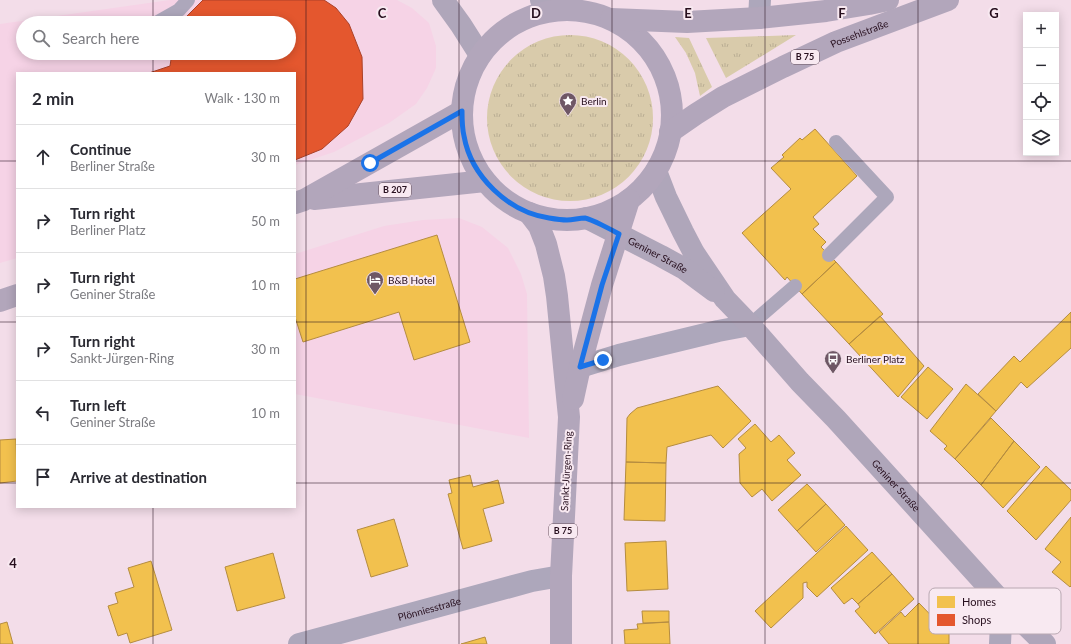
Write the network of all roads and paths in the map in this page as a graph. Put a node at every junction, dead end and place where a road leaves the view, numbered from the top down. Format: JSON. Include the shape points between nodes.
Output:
{"nodes":[{"id":1,"x":188,"y":0,"type":"edge"},
{"id":2,"x":444,"y":0,"type":"edge"},
{"id":3,"x":888,"y":0,"type":"edge"},
{"id":4,"x":948,"y":0,"type":"edge"},
{"id":5,"x":550,"y":5,"type":"edge"},
{"id":6,"x":760,"y":9,"type":"edge"},
{"id":7,"x":168,"y":16,"type":"edge"},
{"id":8,"x":610,"y":19,"type":"junction"},
{"id":9,"x":480,"y":55,"type":"junction"},
{"id":10,"x":462,"y":111,"type":"junction"},
{"id":11,"x":670,"y":132,"type":"junction"},
{"id":12,"x":836,"y":142,"type":"dead end"},
{"id":13,"x":656,"y":171,"type":"junction"},
{"id":14,"x":485,"y":181,"type":"junction"},
{"id":15,"x":629,"y":200,"type":"junction"},
{"id":16,"x":300,"y":201,"type":"edge"},
{"id":17,"x":529,"y":213,"type":"junction"},
{"id":18,"x":587,"y":218,"type":"junction"},
{"id":19,"x":619,"y":234,"type":"junction"},
{"id":20,"x":829,"y":256,"type":"dead end"},
{"id":21,"x":795,"y":286,"type":"dead end"},
{"id":22,"x":16,"y":296,"type":"edge"},
{"id":23,"x":725,"y":299,"type":"junction"},
{"id":24,"x":0,"y":301,"type":"edge"},
{"id":25,"x":750,"y":326,"type":"junction"},
{"id":26,"x":580,"y":367,"type":"junction"},
{"id":27,"x":569,"y":418,"type":"junction"},
{"id":28,"x":561,"y":576,"type":"junction"},
{"id":29,"x":989,"y":588,"type":"edge"},
{"id":30,"x":1000,"y":634,"type":"edge"},
{"id":31,"x":1034,"y":634,"type":"edge"},
{"id":32,"x":298,"y":644,"type":"edge"},
{"id":33,"x":561,"y":644,"type":"edge"},
{"id":34,"x":1000,"y":644,"type":"edge"},
{"id":35,"x":1044,"y":644,"type":"edge"}],
"edges":[{"from":1,"to":7,"type":"lane","via":[[179,10]]},
{"from":2,"to":9,"type":"street"},
{"from":3,"to":6,"type":"main road","via":[[826,11]]},
{"from":4,"to":11,"type":"main road","name":"Possehlstraße","number":"B 75","via":[[836,42],[783,67],[724,97]]},
{"from":5,"to":8,"type":"main road"},
{"from":5,"to":9,"type":"main road","via":[[502,32]]},
{"from":6,"to":8,"type":"main road","via":[[687,22]]},
{"from":8,"to":11,"type":"main road","via":[[641,41],[659,66],[668,87]]},
{"from":9,"to":10,"type":"main road","via":[[470,72],[464,91]]},
{"from":10,"to":14,"type":"main road","via":[[464,136],[472,160]]},
{"from":10,"to":16,"type":"main road","number":"B 207"},
{"from":11,"to":13,"type":"main road","via":[[665,152]]},
{"from":12,"to":20,"type":"lane","via":[[887,198]]},
{"from":13,"to":15,"type":"main road"},
{"from":13,"to":23,"type":"street","name":"Geniner Straße","via":[[694,253]]},
{"from":14,"to":16,"type":"main road","number":"B 207"},
{"from":14,"to":17,"type":"main road","via":[[512,205]]},
{"from":15,"to":18,"type":"main road","via":[[609,211]]},
{"from":15,"to":19,"type":"main road","name":"Sankt-Jürgen-Ring","number":"B 75"},
{"from":17,"to":18,"type":"main road","via":[[567,220]]},
{"from":17,"to":27,"type":"main road","name":"Sankt-Jürgen-Ring","number":"B 75","via":[[546,244],[554,276]]},
{"from":18,"to":19,"type":"street","name":"Geniner Straße"},
{"from":19,"to":23,"type":"street","name":"Geniner Straße","via":[[682,268]]},
{"from":19,"to":26,"type":"main road","name":"Sankt-Jürgen-Ring","number":"B 75"},
{"from":21,"to":25,"type":"lane"},
{"from":22,"to":24,"type":"main road"},
{"from":23,"to":25,"type":"street","name":"Geniner Straße"},
{"from":25,"to":26,"type":"street","via":[[718,331]]},
{"from":25,"to":29,"type":"street","name":"Geniner Straße"},
{"from":26,"to":27,"type":"main road","name":"Sankt-Jürgen-Ring","number":"B 75"},
{"from":27,"to":28,"type":"main road","name":"Sankt-Jürgen-Ring","number":"B 75"},
{"from":28,"to":32,"type":"street","name":"Plönniesstraße","via":[[532,580]]},
{"from":28,"to":33,"type":"main road","name":"Sankt-Jürgen-Ring","number":"B 75"},
{"from":30,"to":34,"type":"street"},
{"from":31,"to":35,"type":"street","name":"Geniner Straße"}]}
